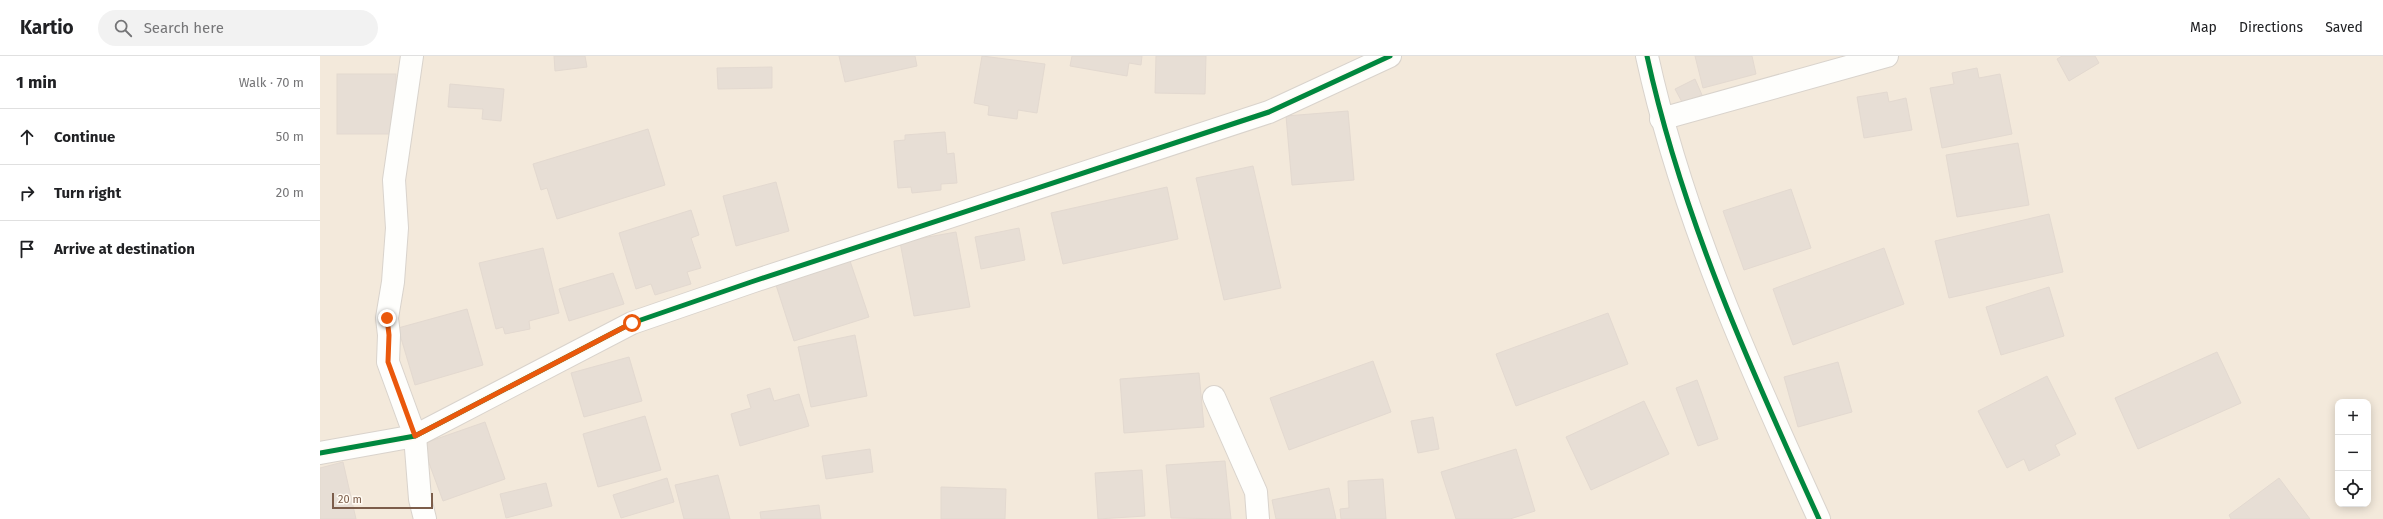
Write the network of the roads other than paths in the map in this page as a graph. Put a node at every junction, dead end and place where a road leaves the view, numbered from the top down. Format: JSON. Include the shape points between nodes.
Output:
{"nodes":[{"id":1,"x":412,"y":56,"type":"edge"},
{"id":2,"x":1390,"y":56,"type":"edge"},
{"id":3,"x":1647,"y":56,"type":"edge"},
{"id":4,"x":1887,"y":56,"type":"edge"},
{"id":5,"x":1660,"y":118,"type":"junction"},
{"id":6,"x":1214,"y":397,"type":"dead end"},
{"id":7,"x":415,"y":436,"type":"junction"},
{"id":8,"x":320,"y":453,"type":"edge"},
{"id":9,"x":425,"y":519,"type":"edge"},
{"id":10,"x":1258,"y":519,"type":"edge"},
{"id":11,"x":1819,"y":519,"type":"edge"}],
"edges":[{"from":1,"to":7,"type":"street","via":[[394,180],[396,228],[393,282],[387,318],[388,362]]},
{"from":2,"to":7,"type":"street","via":[[1270,112],[632,323]]},
{"from":3,"to":5,"type":"street"},
{"from":4,"to":5,"type":"street"},
{"from":5,"to":11,"type":"street","via":[[1704,249],[1775,423]]},
{"from":6,"to":10,"type":"street","via":[[1256,492]]},
{"from":7,"to":8,"type":"street","via":[[364,443]]},
{"from":7,"to":9,"type":"street","via":[[420,499]]}]}
